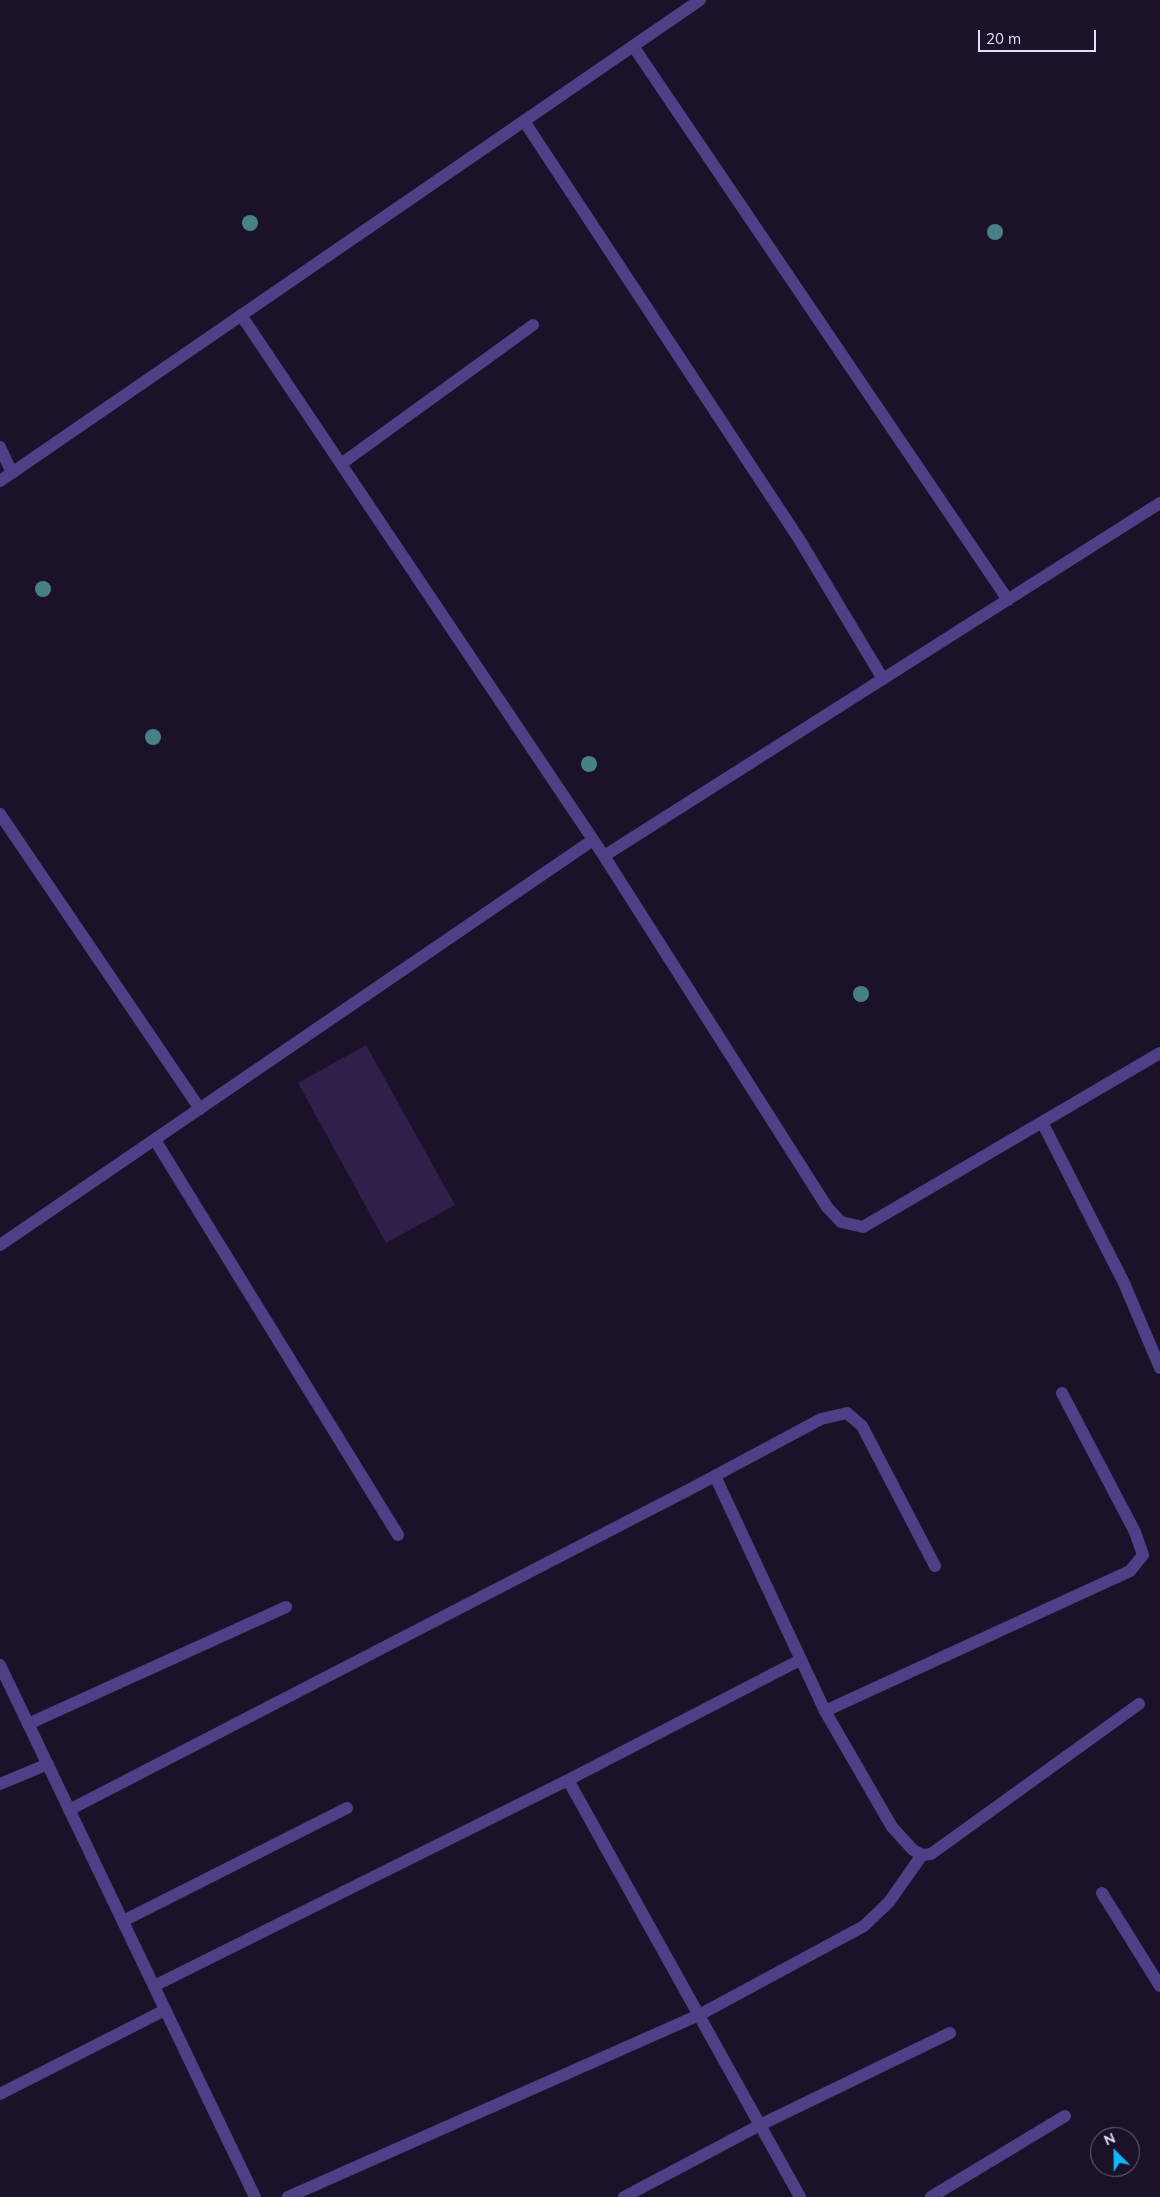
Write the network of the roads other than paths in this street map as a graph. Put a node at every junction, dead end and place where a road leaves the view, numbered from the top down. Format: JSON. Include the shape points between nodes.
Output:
{"nodes":[{"id":1,"x":700,"y":0,"type":"edge"},
{"id":2,"x":633,"y":46,"type":"junction"},
{"id":3,"x":524,"y":121,"type":"junction"},
{"id":4,"x":241,"y":315,"type":"junction"},
{"id":5,"x":533,"y":325,"type":"dead end"},
{"id":6,"x":0,"y":447,"type":"edge"},
{"id":7,"x":341,"y":464,"type":"junction"},
{"id":8,"x":12,"y":473,"type":"junction"},
{"id":9,"x":0,"y":481,"type":"edge"},
{"id":10,"x":1160,"y":503,"type":"edge"},
{"id":11,"x":1008,"y":600,"type":"junction"},
{"id":12,"x":883,"y":679,"type":"junction"},
{"id":13,"x":0,"y":814,"type":"edge"},
{"id":14,"x":593,"y":840,"type":"junction"},
{"id":15,"x":604,"y":856,"type":"junction"},
{"id":16,"x":1159,"y":1055,"type":"edge"},
{"id":17,"x":200,"y":1109,"type":"junction"},
{"id":18,"x":1042,"y":1122,"type":"junction"},
{"id":19,"x":155,"y":1140,"type":"junction"},
{"id":20,"x":0,"y":1245,"type":"edge"},
{"id":21,"x":1160,"y":1368,"type":"edge"},
{"id":22,"x":1062,"y":1393,"type":"dead end"},
{"id":23,"x":714,"y":1476,"type":"junction"},
{"id":24,"x":398,"y":1535,"type":"dead end"},
{"id":25,"x":935,"y":1566,"type":"dead end"},
{"id":26,"x":286,"y":1607,"type":"dead end"},
{"id":27,"x":800,"y":1660,"type":"junction"},
{"id":28,"x":0,"y":1665,"type":"edge"},
{"id":29,"x":1139,"y":1704,"type":"dead end"},
{"id":30,"x":825,"y":1711,"type":"junction"},
{"id":31,"x":28,"y":1724,"type":"junction"},
{"id":32,"x":48,"y":1764,"type":"junction"},
{"id":33,"x":568,"y":1780,"type":"junction"},
{"id":34,"x":0,"y":1784,"type":"edge"},
{"id":35,"x":347,"y":1808,"type":"dead end"},
{"id":36,"x":69,"y":1810,"type":"junction"},
{"id":37,"x":922,"y":1854,"type":"junction"},
{"id":38,"x":1102,"y":1893,"type":"dead end"},
{"id":39,"x":123,"y":1921,"type":"junction"},
{"id":40,"x":154,"y":1986,"type":"junction"},
{"id":41,"x":1160,"y":1986,"type":"edge"},
{"id":42,"x":165,"y":2010,"type":"junction"},
{"id":43,"x":699,"y":2015,"type":"junction"},
{"id":44,"x":950,"y":2033,"type":"dead end"},
{"id":45,"x":0,"y":2094,"type":"edge"},
{"id":46,"x":1065,"y":2116,"type":"dead end"},
{"id":47,"x":760,"y":2125,"type":"junction"},
{"id":48,"x":255,"y":2197,"type":"edge"},
{"id":49,"x":288,"y":2197,"type":"edge"},
{"id":50,"x":624,"y":2197,"type":"edge"},
{"id":51,"x":800,"y":2197,"type":"edge"},
{"id":52,"x":932,"y":2197,"type":"edge"}],
"edges":[{"from":1,"to":2,"type":"street"},
{"from":2,"to":3,"type":"street"},
{"from":2,"to":11,"type":"street"},
{"from":3,"to":4,"type":"street"},
{"from":3,"to":12,"type":"street","via":[[799,539]]},
{"from":4,"to":7,"type":"street"},
{"from":4,"to":8,"type":"street"},
{"from":5,"to":7,"type":"street"},
{"from":6,"to":8,"type":"street"},
{"from":7,"to":14,"type":"street"},
{"from":8,"to":9,"type":"street"},
{"from":10,"to":11,"type":"street"},
{"from":11,"to":12,"type":"street"},
{"from":12,"to":15,"type":"street"},
{"from":13,"to":17,"type":"street"},
{"from":14,"to":15,"type":"street"},
{"from":14,"to":17,"type":"street"},
{"from":15,"to":18,"type":"street","via":[[827,1207],[841,1222],[863,1227]]},
{"from":16,"to":18,"type":"street"},
{"from":17,"to":19,"type":"street"},
{"from":18,"to":21,"type":"street","via":[[1124,1283]]},
{"from":19,"to":20,"type":"street"},
{"from":19,"to":24,"type":"street"},
{"from":22,"to":30,"type":"street","via":[[1135,1532],[1143,1555],[1130,1571]]},
{"from":23,"to":25,"type":"street","via":[[822,1419],[847,1413],[862,1426]]},
{"from":23,"to":27,"type":"street"},
{"from":23,"to":36,"type":"street"},
{"from":26,"to":31,"type":"street"},
{"from":27,"to":30,"type":"street"},
{"from":27,"to":33,"type":"street"},
{"from":28,"to":31,"type":"street"},
{"from":29,"to":37,"type":"street","via":[[931,1854]]},
{"from":30,"to":37,"type":"street","via":[[892,1827],[913,1850]]},
{"from":31,"to":32,"type":"street"},
{"from":32,"to":34,"type":"street"},
{"from":32,"to":36,"type":"street"},
{"from":33,"to":40,"type":"street"},
{"from":33,"to":43,"type":"street"},
{"from":35,"to":39,"type":"street"},
{"from":36,"to":39,"type":"street"},
{"from":37,"to":43,"type":"street","via":[[889,1902],[864,1926]]},
{"from":38,"to":41,"type":"street"},
{"from":39,"to":40,"type":"street"},
{"from":40,"to":42,"type":"street"},
{"from":42,"to":45,"type":"street"},
{"from":42,"to":48,"type":"street"},
{"from":43,"to":47,"type":"street"},
{"from":43,"to":49,"type":"street"},
{"from":44,"to":47,"type":"street"},
{"from":46,"to":52,"type":"street"},
{"from":47,"to":50,"type":"street"},
{"from":47,"to":51,"type":"street"}]}
